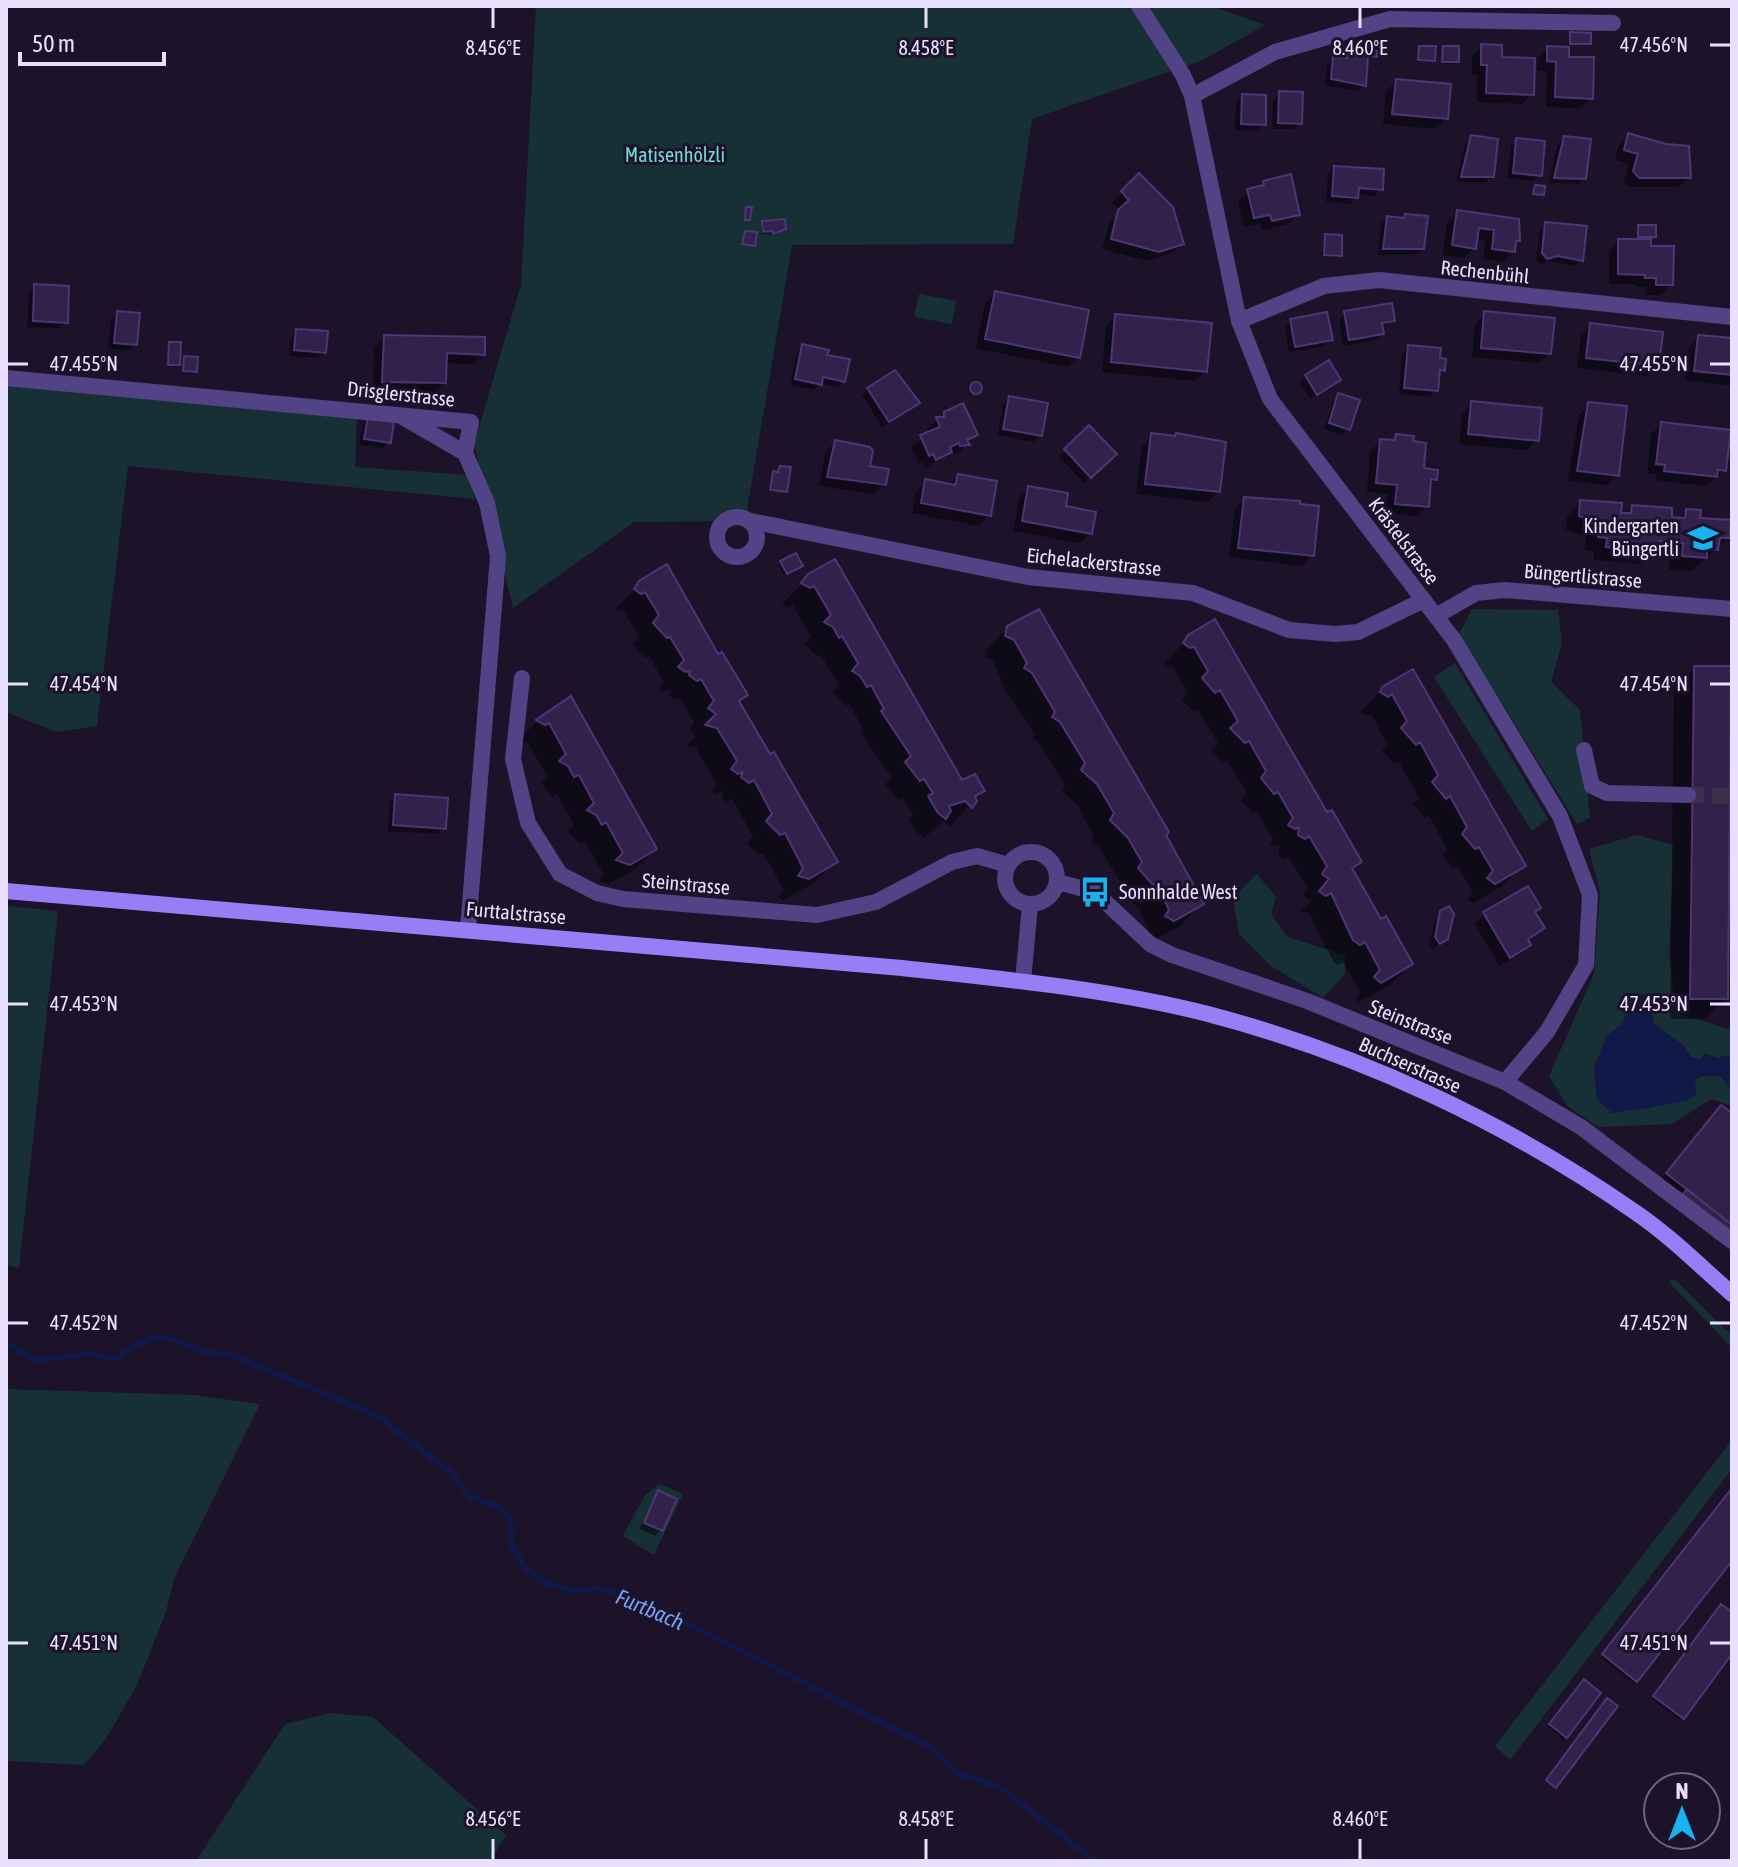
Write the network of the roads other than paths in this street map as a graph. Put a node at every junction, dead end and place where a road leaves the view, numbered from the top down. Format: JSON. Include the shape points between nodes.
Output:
{"nodes":[{"id":1,"x":1139,"y":6,"type":"edge"},
{"id":2,"x":1613,"y":23,"type":"dead end"},
{"id":3,"x":1192,"y":96,"type":"junction"},
{"id":4,"x":1732,"y":317,"type":"edge"},
{"id":5,"x":1239,"y":321,"type":"junction"},
{"id":6,"x":6,"y":378,"type":"edge"},
{"id":7,"x":396,"y":413,"type":"junction"},
{"id":8,"x":465,"y":453,"type":"junction"},
{"id":9,"x":751,"y":521,"type":"dead end"},
{"id":10,"x":1424,"y":600,"type":"junction"},
{"id":11,"x":1732,"y":609,"type":"edge"},
{"id":12,"x":1436,"y":616,"type":"junction"},
{"id":13,"x":522,"y":678,"type":"dead end"},
{"id":14,"x":1584,"y":750,"type":"dead end"},
{"id":15,"x":1688,"y":795,"type":"tunnel mouth"},
{"id":16,"x":1008,"y":865,"type":"junction"},
{"id":17,"x":1058,"y":882,"type":"junction"},
{"id":18,"x":6,"y":891,"type":"edge"},
{"id":19,"x":1030,"y":905,"type":"junction"},
{"id":20,"x":468,"y":929,"type":"junction"},
{"id":21,"x":1023,"y":981,"type":"junction"},
{"id":22,"x":1505,"y":1082,"type":"junction"},
{"id":23,"x":1732,"y":1241,"type":"edge"},
{"id":24,"x":1732,"y":1294,"type":"edge"}],
"edges":[{"from":1,"to":3,"type":"street","name":"Krästelstrasse"},
{"from":2,"to":3,"type":"street","via":[[1390,19],[1275,52]]},
{"from":3,"to":5,"type":"street","name":"Krästelstrasse"},
{"from":4,"to":5,"type":"street","name":"Rechenbühl","via":[[1379,280],[1324,286]]},
{"from":5,"to":10,"type":"street","name":"Krästelstrasse","via":[[1270,399]]},
{"from":6,"to":7,"type":"street","name":"Drisglerstrasse"},
{"from":7,"to":8,"type":"street"},
{"from":7,"to":8,"type":"street","name":"Drisglerstrasse","via":[[471,422]]},
{"from":8,"to":20,"type":"street","name":"Drisglerstrasse","via":[[487,503],[498,556]]},
{"from":9,"to":10,"type":"street","name":"Eichelackerstrasse","via":[[1028,577],[1193,593],[1289,630],[1358,632]]},
{"from":10,"to":12,"type":"street","name":"Krästelstrasse"},
{"from":11,"to":12,"type":"street","name":"Büngertlistrasse","via":[[1505,590],[1476,593]]},
{"from":12,"to":22,"type":"street","name":"Krästelstrasse","via":[[1560,816],[1590,895],[1586,965],[1547,1032]]},
{"from":13,"to":16,"type":"street","name":"Steinstrasse","via":[[513,759],[528,823],[560,874],[597,893],[817,915],[876,902],[952,862],[977,856]]},
{"from":14,"to":15,"type":"street","via":[[1592,786],[1607,793]]},
{"from":16,"to":17,"type":"street","name":"Steinstrasse","via":[[1022,853],[1039,853],[1054,864]]},
{"from":16,"to":19,"type":"street","via":[[1006,888],[1014,899]]},
{"from":17,"to":19,"type":"street","via":[[1048,898]]},
{"from":17,"to":22,"type":"street","name":"Steinstrasse","via":[[1095,892],[1150,944],[1172,955],[1307,1001]]},
{"from":18,"to":20,"type":"main road","name":"Furttalstrasse"},
{"from":19,"to":21,"type":"street"},
{"from":20,"to":21,"type":"main road","name":"Furttalstrasse"},
{"from":21,"to":24,"type":"main road","name":"Buchserstrasse","via":[[1207,1014],[1366,1064],[1500,1128],[1636,1212]]},
{"from":22,"to":23,"type":"street","name":"Steinstrasse","via":[[1581,1127]]}]}
